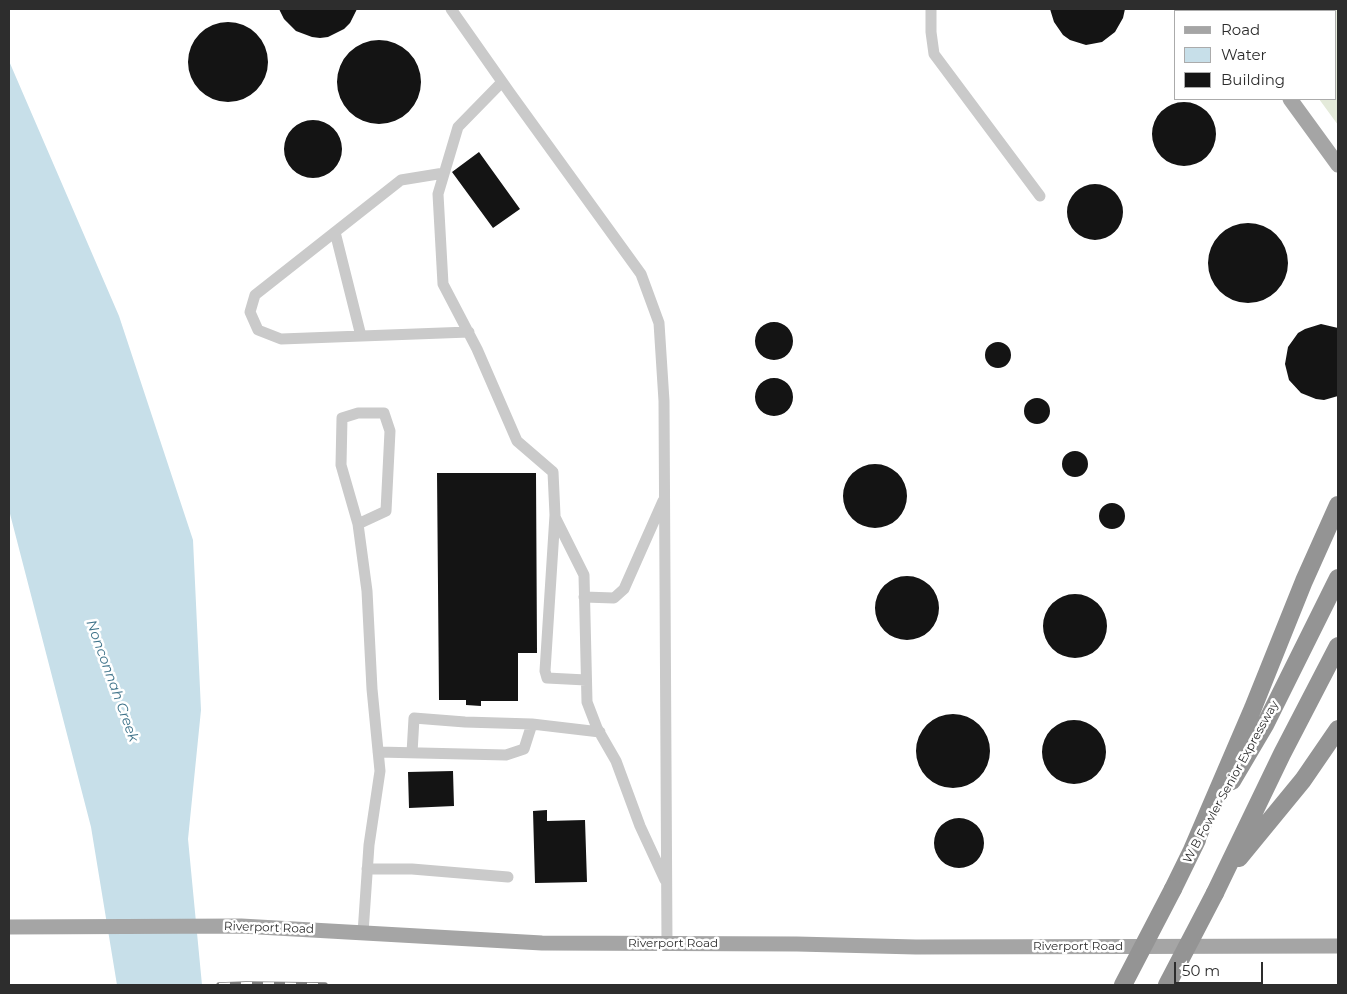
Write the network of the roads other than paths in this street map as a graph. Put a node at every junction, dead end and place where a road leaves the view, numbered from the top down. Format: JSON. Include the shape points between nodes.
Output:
{"nodes":[{"id":1,"x":451,"y":9,"type":"edge"},
{"id":2,"x":931,"y":9,"type":"edge"},
{"id":3,"x":502,"y":82,"type":"junction"},
{"id":4,"x":1291,"y":100,"type":"edge"},
{"id":5,"x":1338,"y":165,"type":"edge"},
{"id":6,"x":444,"y":173,"type":"junction"},
{"id":7,"x":1040,"y":196,"type":"dead end"},
{"id":8,"x":334,"y":232,"type":"junction"},
{"id":9,"x":469,"y":332,"type":"junction"},
{"id":10,"x":361,"y":336,"type":"junction"},
{"id":11,"x":664,"y":497,"type":"junction"},
{"id":12,"x":1338,"y":505,"type":"edge"},
{"id":13,"x":554,"y":515,"type":"junction"},
{"id":14,"x":358,"y":524,"type":"junction"},
{"id":15,"x":1338,"y":578,"type":"edge"},
{"id":16,"x":584,"y":597,"type":"junction"},
{"id":17,"x":1338,"y":646,"type":"edge"},
{"id":18,"x":586,"y":680,"type":"junction"},
{"id":19,"x":532,"y":724,"type":"junction"},
{"id":20,"x":1338,"y":729,"type":"edge"},
{"id":21,"x":600,"y":732,"type":"junction"},
{"id":22,"x":378,"y":752,"type":"junction"},
{"id":23,"x":412,"y":753,"type":"junction"},
{"id":24,"x":1192,"y":850,"type":"junction"},
{"id":25,"x":367,"y":869,"type":"junction"},
{"id":26,"x":508,"y":877,"type":"dead end"},
{"id":27,"x":666,"y":883,"type":"junction"},
{"id":28,"x":1219,"y":886,"type":"junction"},
{"id":29,"x":9,"y":927,"type":"edge"},
{"id":30,"x":364,"y":933,"type":"junction"},
{"id":31,"x":667,"y":943,"type":"junction"},
{"id":32,"x":1338,"y":946,"type":"edge"},
{"id":33,"x":1123,"y":985,"type":"edge"},
{"id":34,"x":1167,"y":985,"type":"edge"}],
"edges":[{"from":1,"to":3,"type":"lane"},
{"from":2,"to":7,"type":"lane","via":[[934,54]]},
{"from":3,"to":6,"type":"lane","via":[[458,127]]},
{"from":3,"to":11,"type":"lane","via":[[641,274],[659,323],[664,402]]},
{"from":4,"to":5,"type":"main road"},
{"from":6,"to":8,"type":"lane","via":[[401,180]]},
{"from":6,"to":9,"type":"lane","via":[[438,194],[443,284]]},
{"from":8,"to":10,"type":"lane"},
{"from":8,"to":10,"type":"lane","via":[[255,295],[250,312],[258,330],[281,339]]},
{"from":9,"to":10,"type":"lane"},
{"from":9,"to":13,"type":"lane","via":[[517,441],[553,472]]},
{"from":11,"to":16,"type":"lane","via":[[624,589],[614,598]]},
{"from":11,"to":27,"type":"lane"},
{"from":12,"to":24,"type":"highway"},
{"from":13,"to":16,"type":"lane","via":[[584,575]]},
{"from":13,"to":18,"type":"lane","via":[[545,671],[547,678]]},
{"from":14,"to":14,"type":"lane","via":[[341,465],[342,418],[358,413],[384,413],[390,432],[386,511]]},
{"from":14,"to":22,"type":"lane","via":[[367,591]]},
{"from":15,"to":24,"type":"highway","name":"W B Fowler Senior Expressway","via":[[1264,725]]},
{"from":16,"to":18,"type":"lane"},
{"from":17,"to":28,"type":"highway"},
{"from":18,"to":21,"type":"lane","via":[[587,702]]},
{"from":19,"to":21,"type":"lane"},
{"from":19,"to":23,"type":"lane","via":[[524,749],[506,755]]},
{"from":19,"to":23,"type":"lane","via":[[414,718]]},
{"from":20,"to":28,"type":"highway","via":[[1303,780]]},
{"from":21,"to":27,"type":"lane","via":[[616,760],[640,826]]},
{"from":22,"to":23,"type":"lane"},
{"from":22,"to":25,"type":"lane","via":[[380,771]]},
{"from":24,"to":33,"type":"highway","name":"W B Fowler Senior Expressway","bridge":true},
{"from":25,"to":26,"type":"lane"},
{"from":25,"to":30,"type":"lane"},
{"from":27,"to":31,"type":"lane"},
{"from":28,"to":34,"type":"highway","bridge":true},
{"from":29,"to":30,"type":"main road","name":"Riverport Road","via":[[241,926]]},
{"from":30,"to":31,"type":"main road","name":"Riverport Road","via":[[542,943]]},
{"from":31,"to":32,"type":"main road","name":"Riverport Road","via":[[916,947]]}]}
